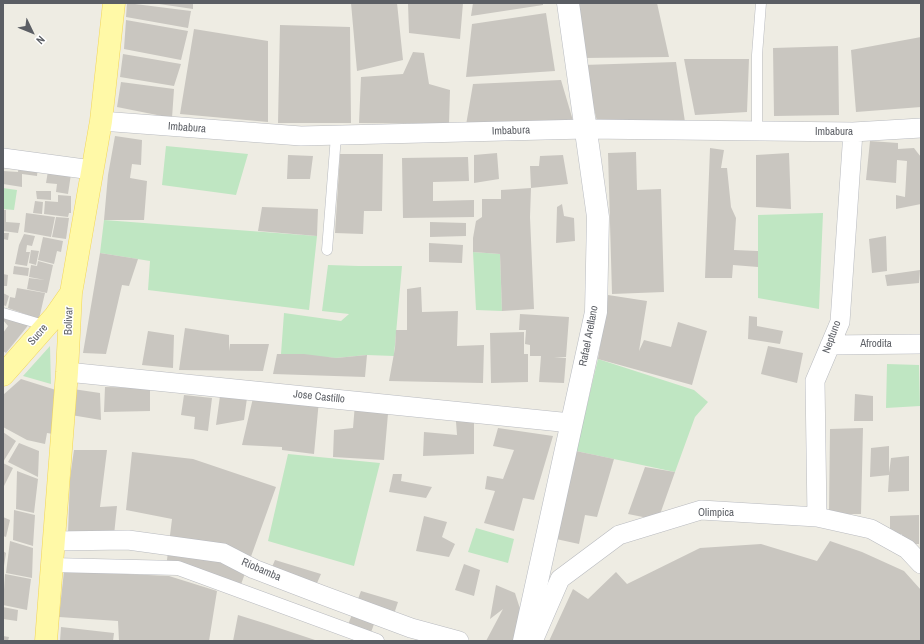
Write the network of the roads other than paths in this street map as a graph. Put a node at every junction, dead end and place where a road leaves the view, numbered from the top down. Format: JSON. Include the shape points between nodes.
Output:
{"nodes":[{"id":1,"x":114,"y":3,"type":"edge"},
{"id":2,"x":568,"y":3,"type":"edge"},
{"id":3,"x":761,"y":3,"type":"edge"},
{"id":4,"x":100,"y":121,"type":"junction"},
{"id":5,"x":921,"y":128,"type":"edge"},
{"id":6,"x":586,"y":129,"type":"junction"},
{"id":7,"x":757,"y":131,"type":"junction"},
{"id":8,"x":853,"y":132,"type":"junction"},
{"id":9,"x":336,"y":136,"type":"junction"},
{"id":10,"x":3,"y":158,"type":"edge"},
{"id":11,"x":92,"y":170,"type":"junction"},
{"id":12,"x":327,"y":250,"type":"dead end"},
{"id":13,"x":71,"y":293,"type":"junction"},
{"id":14,"x":3,"y":313,"type":"edge"},
{"id":15,"x":47,"y":326,"type":"junction"},
{"id":16,"x":830,"y":344,"type":"junction"},
{"id":17,"x":921,"y":344,"type":"edge"},
{"id":18,"x":67,"y":372,"type":"junction"},
{"id":19,"x":3,"y":375,"type":"edge"},
{"id":20,"x":571,"y":423,"type":"junction"},
{"id":21,"x":818,"y":517,"type":"junction"},
{"id":22,"x":54,"y":541,"type":"junction"},
{"id":23,"x":921,"y":564,"type":"edge"},
{"id":24,"x":52,"y":565,"type":"junction"},
{"id":25,"x":46,"y":641,"type":"edge"},
{"id":26,"x":377,"y":641,"type":"edge"},
{"id":27,"x":459,"y":641,"type":"edge"},
{"id":28,"x":524,"y":641,"type":"edge"},
{"id":29,"x":533,"y":641,"type":"edge"}],
"edges":[{"from":1,"to":4,"type":"main road","name":"Bolivar"},
{"from":2,"to":6,"type":"main road","name":"Rafael Arellano"},
{"from":3,"to":7,"type":"lane","via":[[757,55]]},
{"from":4,"to":9,"type":"street","name":"Imbabura","via":[[301,136]]},
{"from":4,"to":11,"type":"main road","name":"Bolivar"},
{"from":5,"to":8,"type":"street","name":"Imbabura"},
{"from":6,"to":7,"type":"street","name":"Imbabura"},
{"from":6,"to":9,"type":"street","name":"Imbabura"},
{"from":6,"to":20,"type":"main road","name":"Rafael Arellano","via":[[598,217],[596,312]]},
{"from":7,"to":8,"type":"street","name":"Imbabura"},
{"from":8,"to":16,"type":"street","name":"Neptuno","via":[[840,322]]},
{"from":9,"to":12,"type":"lane"},
{"from":10,"to":11,"type":"street"},
{"from":11,"to":13,"type":"main road","name":"Bolivar"},
{"from":13,"to":15,"type":"main road","name":"Sucre"},
{"from":13,"to":18,"type":"main road","name":"Bolivar"},
{"from":14,"to":15,"type":"lane"},
{"from":15,"to":19,"type":"main road","name":"Sucre"},
{"from":16,"to":17,"type":"street","name":"Afrodita"},
{"from":16,"to":21,"type":"street","name":"Neptuno","via":[[815,382]]},
{"from":18,"to":20,"type":"street","name":"Jose Castillo"},
{"from":18,"to":22,"type":"main road","name":"Bolivar"},
{"from":20,"to":28,"type":"main road","name":"Rafael Arellano"},
{"from":21,"to":23,"type":"street","name":"Olimpica","via":[[871,529],[907,549]]},
{"from":21,"to":29,"type":"street","name":"Olimpica","via":[[701,510],[619,535],[560,580]]},
{"from":22,"to":24,"type":"main road","name":"Bolivar"},
{"from":22,"to":27,"type":"street","name":"Riobamba","via":[[128,540],[223,553],[254,569],[336,601],[411,628]]},
{"from":24,"to":25,"type":"main road","name":"Bolivar"},
{"from":24,"to":26,"type":"street","via":[[178,568]]}]}
